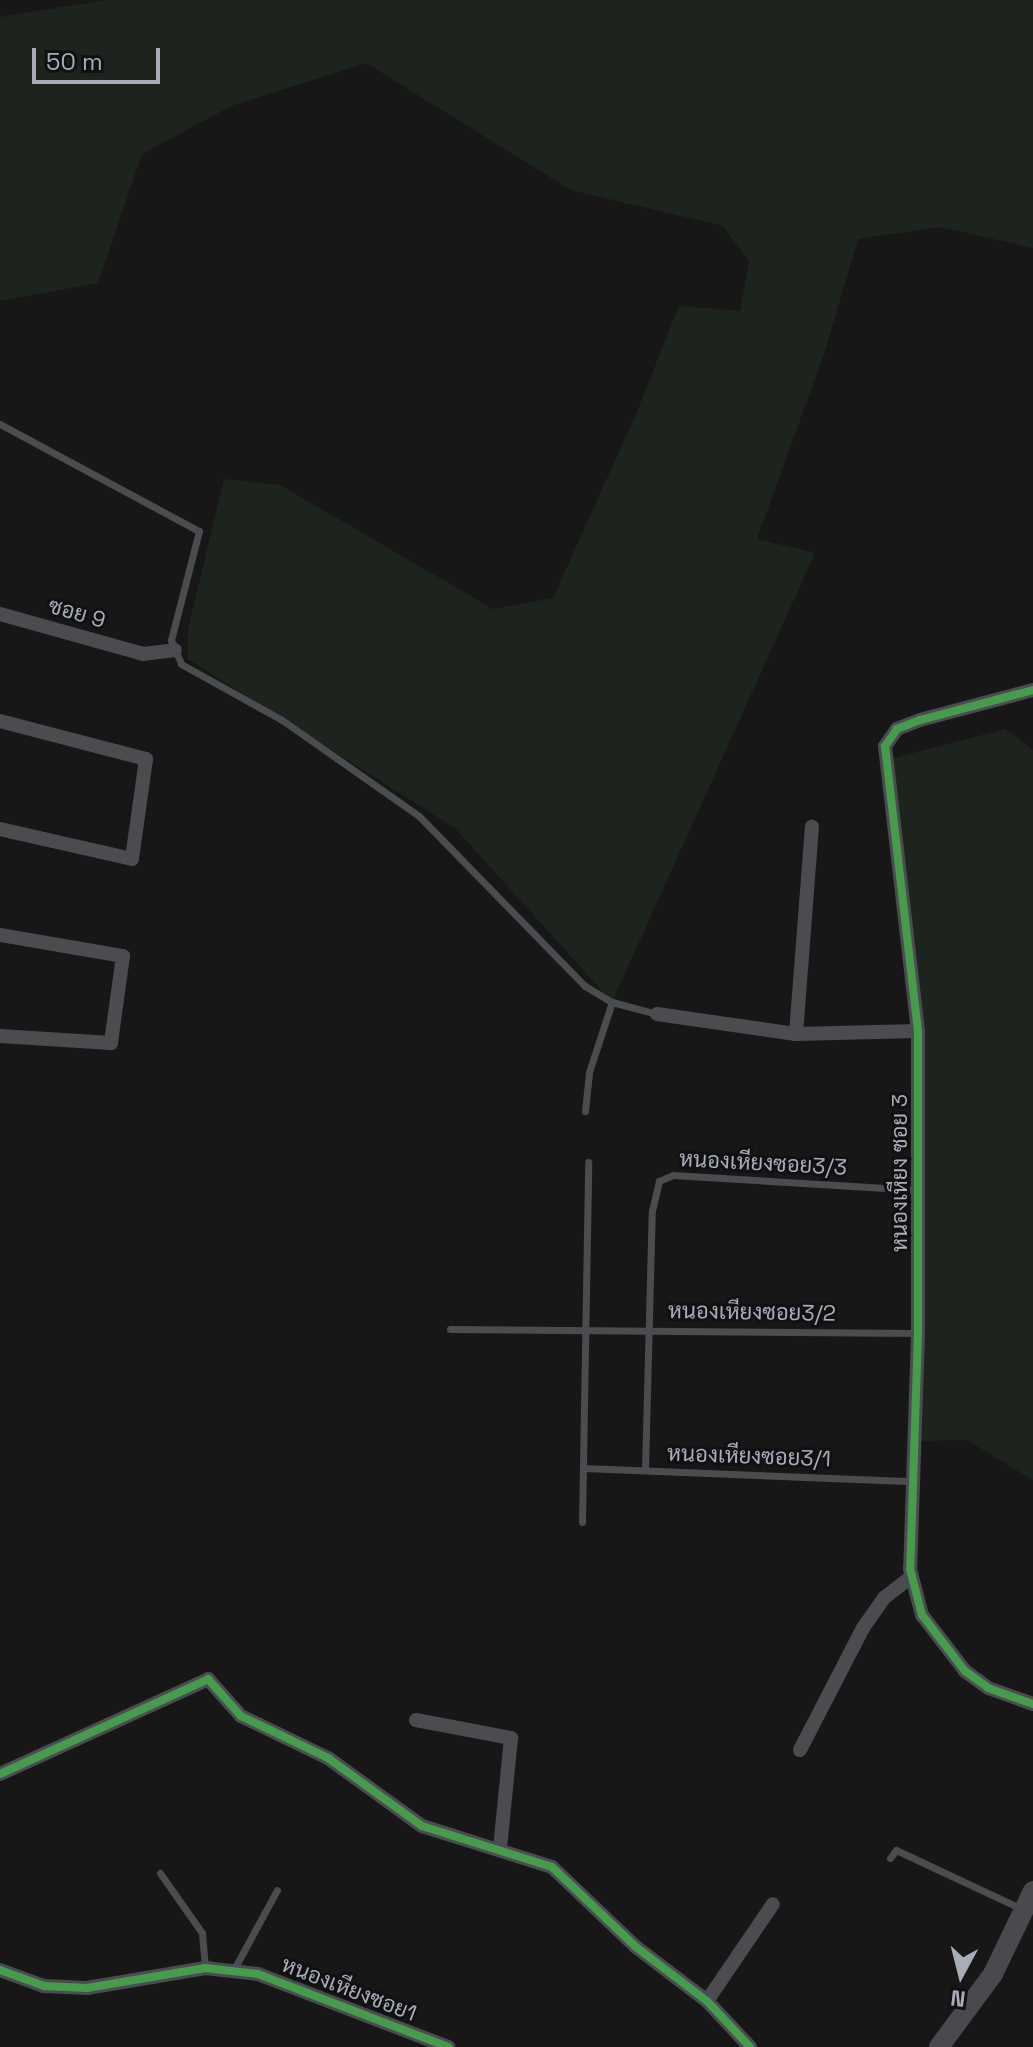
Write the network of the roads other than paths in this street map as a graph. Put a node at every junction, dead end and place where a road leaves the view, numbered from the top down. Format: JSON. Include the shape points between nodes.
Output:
{"nodes":[{"id":1,"x":0,"y":424,"type":"edge"},
{"id":2,"x":0,"y":614,"type":"edge"},
{"id":3,"x":175,"y":650,"type":"junction"},
{"id":4,"x":1033,"y":690,"type":"edge"},
{"id":5,"x":0,"y":721,"type":"edge"},
{"id":6,"x":812,"y":827,"type":"dead end"},
{"id":7,"x":0,"y":829,"type":"edge"},
{"id":8,"x":0,"y":935,"type":"edge"},
{"id":9,"x":612,"y":1002,"type":"junction"},
{"id":10,"x":657,"y":1014,"type":"joint"},
{"id":11,"x":918,"y":1031,"type":"junction"},
{"id":12,"x":796,"y":1034,"type":"junction"},
{"id":13,"x":0,"y":1036,"type":"edge"},
{"id":14,"x":585,"y":1111,"type":"dead end"},
{"id":15,"x":588,"y":1162,"type":"dead end"},
{"id":16,"x":919,"y":1190,"type":"junction"},
{"id":17,"x":585,"y":1328,"type":"junction"},
{"id":18,"x":647,"y":1328,"type":"junction"},
{"id":19,"x":450,"y":1329,"type":"dead end"},
{"id":20,"x":918,"y":1333,"type":"junction"},
{"id":21,"x":583,"y":1468,"type":"junction"},
{"id":22,"x":645,"y":1470,"type":"junction"},
{"id":23,"x":915,"y":1481,"type":"junction"},
{"id":24,"x":582,"y":1522,"type":"dead end"},
{"id":25,"x":911,"y":1577,"type":"junction"},
{"id":26,"x":1033,"y":1704,"type":"edge"},
{"id":27,"x":416,"y":1720,"type":"dead end"},
{"id":28,"x":800,"y":1750,"type":"dead end"},
{"id":29,"x":0,"y":1774,"type":"edge"},
{"id":30,"x":500,"y":1849,"type":"junction"},
{"id":31,"x":890,"y":1858,"type":"dead end"},
{"id":32,"x":160,"y":1873,"type":"dead end"},
{"id":33,"x":277,"y":1890,"type":"dead end"},
{"id":34,"x":1031,"y":1898,"type":"edge"},
{"id":35,"x":773,"y":1904,"type":"dead end"},
{"id":36,"x":205,"y":1968,"type":"junction"},
{"id":37,"x":0,"y":1970,"type":"edge"},
{"id":38,"x":233,"y":1971,"type":"junction"},
{"id":39,"x":707,"y":2001,"type":"junction"},
{"id":40,"x":443,"y":2046,"type":"edge"},
{"id":41,"x":750,"y":2047,"type":"edge"},
{"id":42,"x":939,"y":2047,"type":"edge"}],
"edges":[{"from":1,"to":3,"type":"lane","via":[[199,531],[171,640]]},
{"from":2,"to":3,"type":"street","name":"ซอย 9","via":[[143,654]]},
{"from":3,"to":9,"type":"lane","via":[[181,664],[282,720],[419,816],[585,986]]},
{"from":4,"to":11,"type":"street","name":"หนองเหียง ซอย 3","via":[[920,720],[897,729],[885,746]]},
{"from":5,"to":7,"type":"street","via":[[146,759],[132,859]]},
{"from":6,"to":12,"type":"street"},
{"from":8,"to":13,"type":"street","via":[[123,956],[111,1043]]},
{"from":9,"to":10,"type":"lane"},
{"from":9,"to":14,"type":"lane","via":[[589,1072]]},
{"from":10,"to":12,"type":"street"},
{"from":11,"to":12,"type":"street"},
{"from":11,"to":16,"type":"street","name":"หนองเหียง ซอย 3"},
{"from":15,"to":17,"type":"lane"},
{"from":16,"to":18,"type":"lane","name":"หนองเหียงซอย3/3","via":[[663,1177],[652,1211]]},
{"from":16,"to":20,"type":"street","name":"หนองเหียง ซอย 3"},
{"from":17,"to":18,"type":"lane","name":"หนองเหียงซอย3/2"},
{"from":17,"to":19,"type":"lane","name":"หนองเหียงซอย3/2"},
{"from":17,"to":21,"type":"lane"},
{"from":18,"to":20,"type":"lane","name":"หนองเหียงซอย3/2"},
{"from":18,"to":22,"type":"lane"},
{"from":20,"to":23,"type":"street","name":"หนองเหียง ซอย 3"},
{"from":21,"to":22,"type":"lane","name":"หนองเหียงซอย3/1"},
{"from":21,"to":24,"type":"lane"},
{"from":22,"to":23,"type":"lane","name":"หนองเหียงซอย3/1"},
{"from":23,"to":25,"type":"street","name":"หนองเหียง ซอย 3"},
{"from":25,"to":26,"type":"street","name":"หนองเหียง ซอย 3","via":[[922,1615],[965,1671],[988,1688]]},
{"from":25,"to":28,"type":"street","via":[[884,1598],[863,1628]]},
{"from":27,"to":30,"type":"street","via":[[511,1738]]},
{"from":29,"to":30,"type":"street","via":[[208,1679],[241,1716],[328,1758],[422,1826],[458,1842]]},
{"from":30,"to":39,"type":"street","via":[[552,1867],[636,1947]]},
{"from":31,"to":34,"type":"lane","via":[[896,1850]]},
{"from":32,"to":36,"type":"lane","via":[[202,1933]]},
{"from":33,"to":38,"type":"lane"},
{"from":34,"to":42,"type":"main road","via":[[993,1974]]},
{"from":35,"to":39,"type":"street"},
{"from":36,"to":37,"type":"street","name":"หนองเหียงซอย1","via":[[87,1988],[44,1986]]},
{"from":36,"to":38,"type":"street","name":"หนองเหียงซอย1"},
{"from":38,"to":40,"type":"street","name":"หนองเหียงซอย1","via":[[258,1974]]},
{"from":39,"to":41,"type":"street"}]}
